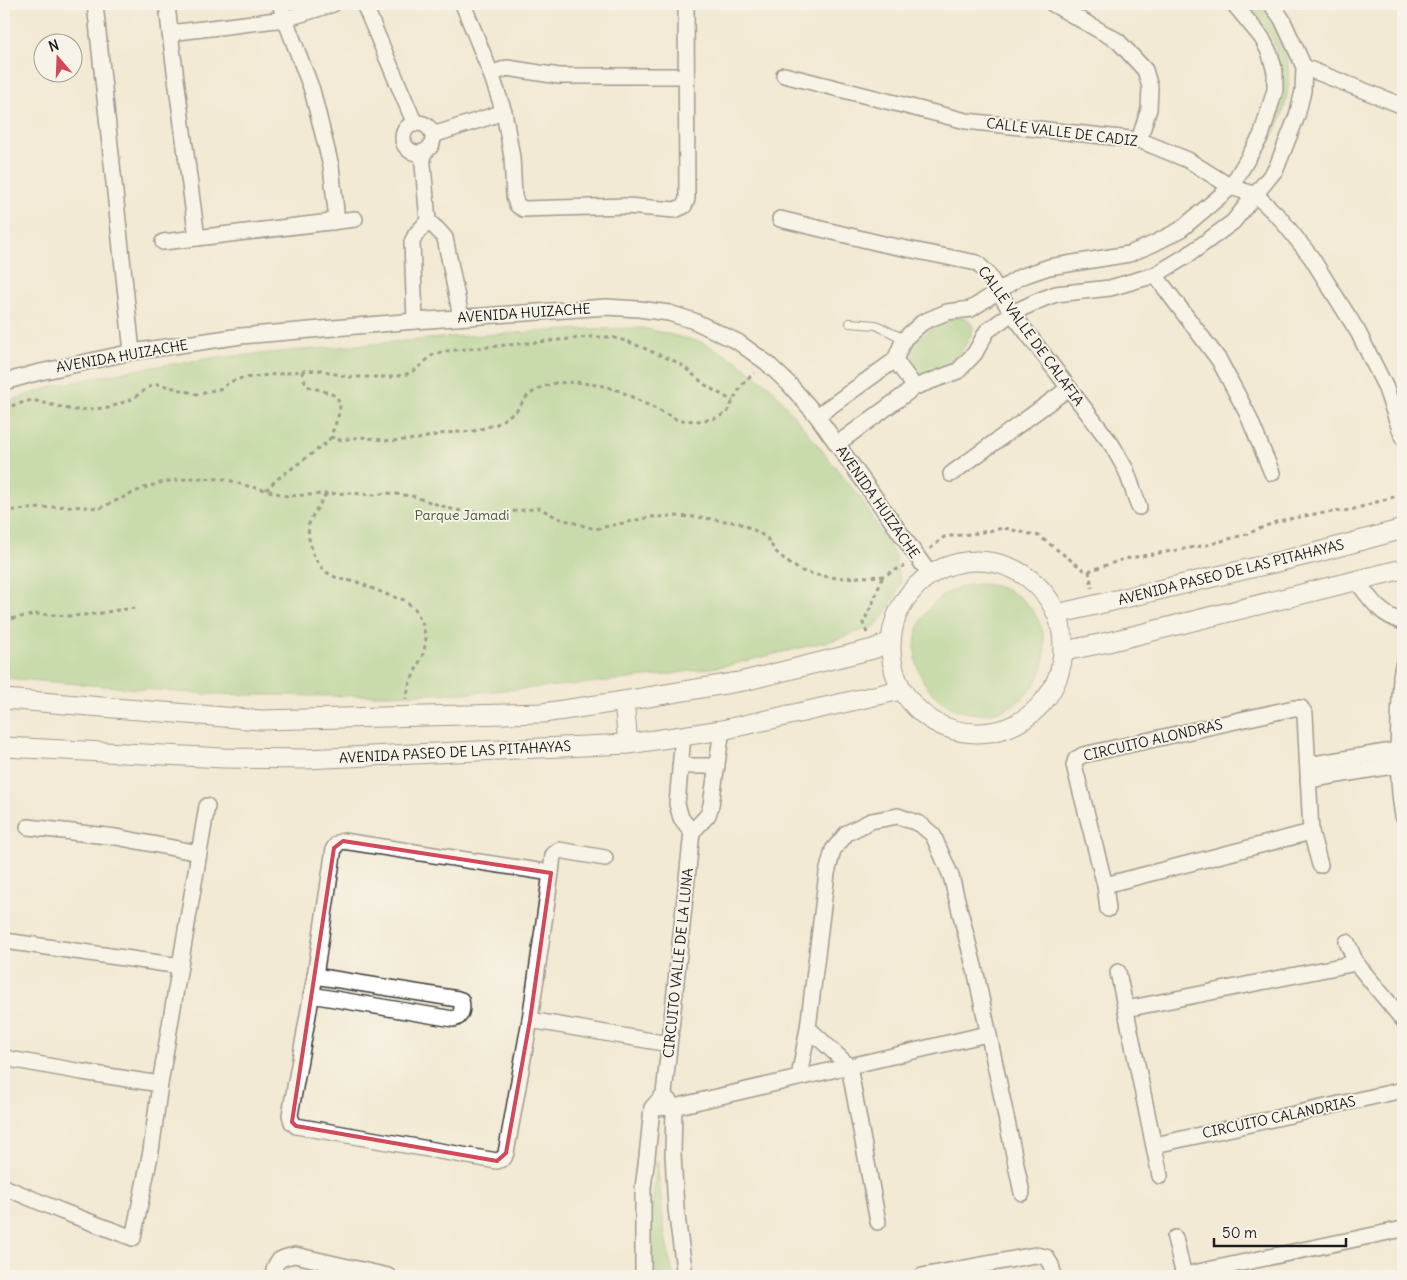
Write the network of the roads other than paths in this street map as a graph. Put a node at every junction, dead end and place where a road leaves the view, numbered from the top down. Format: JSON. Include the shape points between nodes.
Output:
{"nodes":[{"id":1,"x":95,"y":4,"type":"edge"},
{"id":2,"x":167,"y":4,"type":"edge"},
{"id":3,"x":280,"y":4,"type":"edge"},
{"id":4,"x":333,"y":4,"type":"edge"},
{"id":5,"x":364,"y":4,"type":"edge"},
{"id":6,"x":463,"y":4,"type":"edge"},
{"id":7,"x":686,"y":4,"type":"edge"},
{"id":8,"x":1053,"y":4,"type":"edge"},
{"id":9,"x":1234,"y":4,"type":"edge"},
{"id":10,"x":1271,"y":4,"type":"edge"},
{"id":11,"x":284,"y":19,"type":"junction"},
{"id":12,"x":170,"y":32,"type":"junction"},
{"id":13,"x":1304,"y":67,"type":"junction"},
{"id":14,"x":491,"y":74,"type":"junction"},
{"id":15,"x":784,"y":75,"type":"dead end"},
{"id":16,"x":686,"y":76,"type":"junction"},
{"id":17,"x":1403,"y":106,"type":"edge"},
{"id":18,"x":504,"y":112,"type":"junction"},
{"id":19,"x":415,"y":124,"type":"junction"},
{"id":20,"x":433,"y":135,"type":"junction"},
{"id":21,"x":1139,"y":140,"type":"junction"},
{"id":22,"x":422,"y":153,"type":"junction"},
{"id":23,"x":1232,"y":186,"type":"junction"},
{"id":24,"x":1256,"y":195,"type":"junction"},
{"id":25,"x":355,"y":219,"type":"dead end"},
{"id":26,"x":780,"y":219,"type":"dead end"},
{"id":27,"x":428,"y":221,"type":"junction"},
{"id":28,"x":333,"y":222,"type":"junction"},
{"id":29,"x":197,"y":238,"type":"junction"},
{"id":30,"x":163,"y":242,"type":"dead end"},
{"id":31,"x":1155,"y":275,"type":"junction"},
{"id":32,"x":998,"y":291,"type":"junction"},
{"id":33,"x":971,"y":309,"type":"junction"},
{"id":34,"x":1012,"y":313,"type":"junction"},
{"id":35,"x":461,"y":317,"type":"junction"},
{"id":36,"x":416,"y":321,"type":"junction"},
{"id":37,"x":850,"y":323,"type":"dead end"},
{"id":38,"x":987,"y":331,"type":"junction"},
{"id":39,"x":904,"y":339,"type":"junction"},
{"id":40,"x":132,"y":352,"type":"junction"},
{"id":41,"x":895,"y":360,"type":"junction"},
{"id":42,"x":4,"y":382,"type":"edge"},
{"id":43,"x":915,"y":387,"type":"junction"},
{"id":44,"x":1069,"y":388,"type":"junction"},
{"id":45,"x":817,"y":416,"type":"junction"},
{"id":46,"x":1403,"y":438,"type":"edge"},
{"id":47,"x":837,"y":444,"type":"junction"},
{"id":48,"x":1272,"y":473,"type":"dead end"},
{"id":49,"x":951,"y":474,"type":"dead end"},
{"id":50,"x":1139,"y":507,"type":"dead end"},
{"id":51,"x":1403,"y":529,"type":"edge"},
{"id":52,"x":1403,"y":569,"type":"edge"},
{"id":53,"x":931,"y":576,"type":"junction"},
{"id":54,"x":1356,"y":580,"type":"junction"},
{"id":55,"x":1058,"y":614,"type":"junction"},
{"id":56,"x":1403,"y":622,"type":"edge"},
{"id":57,"x":881,"y":646,"type":"junction"},
{"id":58,"x":1064,"y":651,"type":"junction"},
{"id":59,"x":1403,"y":665,"type":"edge"},
{"id":60,"x":901,"y":690,"type":"junction"},
{"id":61,"x":4,"y":699,"type":"edge"},
{"id":62,"x":624,"y":701,"type":"junction"},
{"id":63,"x":722,"y":730,"type":"junction"},
{"id":64,"x":683,"y":735,"type":"junction"},
{"id":65,"x":628,"y":744,"type":"junction"},
{"id":66,"x":4,"y":747,"type":"edge"},
{"id":67,"x":1398,"y":758,"type":"junction"},
{"id":68,"x":680,"y":766,"type":"junction"},
{"id":69,"x":717,"y":766,"type":"junction"},
{"id":70,"x":1308,"y":773,"type":"junction"},
{"id":71,"x":207,"y":806,"type":"dead end"},
{"id":72,"x":1403,"y":816,"type":"edge"},
{"id":73,"x":28,"y":827,"type":"dead end"},
{"id":74,"x":692,"y":832,"type":"junction"},
{"id":75,"x":1311,"y":832,"type":"junction"},
{"id":76,"x":199,"y":853,"type":"junction"},
{"id":77,"x":604,"y":858,"type":"dead end"},
{"id":78,"x":1320,"y":865,"type":"dead end"},
{"id":79,"x":551,"y":873,"type":"junction"},
{"id":80,"x":1105,"y":884,"type":"junction"},
{"id":81,"x":1108,"y":909,"type":"dead end"},
{"id":82,"x":5,"y":941,"type":"edge"},
{"id":83,"x":1347,"y":942,"type":"dead end"},
{"id":84,"x":1356,"y":963,"type":"junction"},
{"id":85,"x":180,"y":966,"type":"junction"},
{"id":86,"x":1118,"y":972,"type":"dead end"},
{"id":87,"x":314,"y":976,"type":"junction"},
{"id":88,"x":311,"y":996,"type":"junction"},
{"id":89,"x":1126,"y":1009,"type":"junction"},
{"id":90,"x":1401,"y":1015,"type":"edge"},
{"id":91,"x":530,"y":1020,"type":"junction"},
{"id":92,"x":808,"y":1028,"type":"junction"},
{"id":93,"x":988,"y":1034,"type":"junction"},
{"id":94,"x":670,"y":1044,"type":"junction"},
{"id":95,"x":4,"y":1058,"type":"edge"},
{"id":96,"x":849,"y":1066,"type":"junction"},
{"id":97,"x":799,"y":1077,"type":"junction"},
{"id":98,"x":160,"y":1084,"type":"junction"},
{"id":99,"x":1403,"y":1090,"type":"edge"},
{"id":100,"x":664,"y":1094,"type":"junction"},
{"id":101,"x":674,"y":1107,"type":"junction"},
{"id":102,"x":652,"y":1108,"type":"junction"},
{"id":103,"x":1155,"y":1145,"type":"junction"},
{"id":104,"x":1160,"y":1176,"type":"dead end"},
{"id":105,"x":4,"y":1187,"type":"edge"},
{"id":106,"x":1022,"y":1193,"type":"dead end"},
{"id":107,"x":878,"y":1222,"type":"dead end"},
{"id":108,"x":1403,"y":1229,"type":"edge"},
{"id":109,"x":1175,"y":1238,"type":"dead end"},
{"id":110,"x":272,"y":1276,"type":"edge"},
{"id":111,"x":388,"y":1276,"type":"edge"},
{"id":112,"x":643,"y":1276,"type":"edge"},
{"id":113,"x":685,"y":1276,"type":"edge"},
{"id":114,"x":922,"y":1276,"type":"edge"},
{"id":115,"x":1054,"y":1276,"type":"edge"},
{"id":116,"x":1184,"y":1276,"type":"edge"}],
"edges":[{"from":1,"to":40,"type":"street"},
{"from":2,"to":12,"type":"street"},
{"from":3,"to":11,"type":"street"},
{"from":4,"to":11,"type":"street"},
{"from":5,"to":19,"type":"street"},
{"from":6,"to":14,"type":"street"},
{"from":7,"to":16,"type":"street"},
{"from":8,"to":21,"type":"street","via":[[1118,41],[1145,70],[1150,87],[1149,109]]},
{"from":9,"to":23,"type":"street","via":[[1262,38],[1270,54],[1275,90],[1261,136]]},
{"from":10,"to":13,"type":"street","via":[[1282,19]]},
{"from":11,"to":12,"type":"street"},
{"from":11,"to":28,"type":"street","via":[[312,90],[332,166],[336,211]]},
{"from":12,"to":29,"type":"street"},
{"from":13,"to":17,"type":"street"},
{"from":13,"to":24,"type":"street","via":[[1297,116],[1276,170]]},
{"from":14,"to":16,"type":"street","via":[[506,68],[559,76]]},
{"from":14,"to":18,"type":"street"},
{"from":15,"to":21,"type":"street","name":"CALLE VALLE DE CADIZ","via":[[966,121]]},
{"from":16,"to":18,"type":"street","via":[[687,199],[684,206],[675,210],[627,206],[524,209],[517,206]]},
{"from":18,"to":20,"type":"street"},
{"from":19,"to":20,"type":"street","via":[[426,126]]},
{"from":19,"to":22,"type":"street","via":[[406,130],[404,142],[410,151]]},
{"from":20,"to":22,"type":"street","via":[[431,146]]},
{"from":21,"to":23,"type":"street","name":"CALLE VALLE DE CADIZ","via":[[1188,160]]},
{"from":22,"to":27,"type":"street"},
{"from":23,"to":24,"type":"street","name":"CALLE VALLE DE CADIZ"},
{"from":23,"to":32,"type":"street","via":[[1180,230],[1153,244],[1129,254],[1049,267],[1020,276]]},
{"from":24,"to":31,"type":"street","via":[[1233,222]]},
{"from":24,"to":46,"type":"street","name":"CALLE VALLE DE CADIZ","via":[[1280,218],[1311,257],[1358,332],[1384,386]]},
{"from":25,"to":28,"type":"street"},
{"from":26,"to":32,"type":"street","name":"CALLE VALLE DE CALAFIA","via":[[977,263]]},
{"from":27,"to":35,"type":"street","via":[[445,238]]},
{"from":27,"to":36,"type":"street","via":[[412,242]]},
{"from":28,"to":29,"type":"street"},
{"from":29,"to":30,"type":"street"},
{"from":31,"to":34,"type":"street","via":[[1110,288],[1056,294]]},
{"from":31,"to":48,"type":"street","via":[[1219,360],[1247,413]]},
{"from":32,"to":33,"type":"street"},
{"from":32,"to":34,"type":"street","name":"CALLE VALLE DE CALAFIA"},
{"from":33,"to":38,"type":"street"},
{"from":33,"to":39,"type":"street","via":[[947,312],[923,322]]},
{"from":34,"to":38,"type":"street"},
{"from":34,"to":44,"type":"street","name":"CALLE VALLE DE CALAFIA"},
{"from":35,"to":36,"type":"street","name":"AVENIDA HUIZACHE"},
{"from":35,"to":45,"type":"street","name":"AVENIDA HUIZACHE","via":[[606,307],[669,313],[738,342],[767,363]]},
{"from":36,"to":40,"type":"street","name":"AVENIDA HUIZACHE","via":[[241,336]]},
{"from":37,"to":39,"type":"lane","via":[[876,325]]},
{"from":38,"to":43,"type":"street","via":[[975,354],[958,371]]},
{"from":39,"to":41,"type":"street"},
{"from":40,"to":42,"type":"street","name":"AVENIDA HUIZACHE"},
{"from":41,"to":43,"type":"street"},
{"from":41,"to":45,"type":"street"},
{"from":43,"to":47,"type":"street"},
{"from":44,"to":49,"type":"street"},
{"from":44,"to":50,"type":"street","name":"CALLE VALLE DE CALAFIA","via":[[1126,470]]},
{"from":45,"to":47,"type":"street","name":"AVENIDA HUIZACHE"},
{"from":47,"to":53,"type":"street","name":"AVENIDA HUIZACHE"},
{"from":51,"to":55,"type":"street","name":"AVENIDA PASEO DE LAS PITAHAYAS"},
{"from":52,"to":54,"type":"street"},
{"from":53,"to":55,"type":"street","via":[[940,569],[965,561],[991,562],[1016,570],[1038,584]]},
{"from":53,"to":57,"type":"street","via":[[920,582],[905,599]]},
{"from":54,"to":56,"type":"street","via":[[1380,610]]},
{"from":54,"to":58,"type":"street"},
{"from":55,"to":58,"type":"street"},
{"from":57,"to":60,"type":"street"},
{"from":57,"to":62,"type":"street","via":[[744,681]]},
{"from":58,"to":60,"type":"street","via":[[1059,678],[1045,703],[1023,721],[997,732],[969,734],[942,727],[918,712]]},
{"from":59,"to":67,"type":"street"},
{"from":60,"to":63,"type":"street","name":"AVENIDA PASEO DE LAS PITAHAYAS"},
{"from":61,"to":62,"type":"street","via":[[261,720],[543,712]]},
{"from":62,"to":65,"type":"street"},
{"from":63,"to":64,"type":"street","name":"AVENIDA PASEO DE LAS PITAHAYAS"},
{"from":63,"to":69,"type":"street"},
{"from":64,"to":65,"type":"street","name":"AVENIDA PASEO DE LAS PITAHAYAS"},
{"from":64,"to":68,"type":"street"},
{"from":65,"to":66,"type":"street","name":"AVENIDA PASEO DE LAS PITAHAYAS","via":[[305,759]]},
{"from":67,"to":70,"type":"street"},
{"from":67,"to":72,"type":"street"},
{"from":68,"to":69,"type":"street"},
{"from":68,"to":74,"type":"street","via":[[678,812]]},
{"from":69,"to":74,"type":"street","via":[[708,815]]},
{"from":70,"to":75,"type":"street","name":"CIRCUITO ALONDRAS"},
{"from":70,"to":80,"type":"street","name":"CIRCUITO ALONDRAS","via":[[1305,714],[1300,708],[1083,755],[1076,759],[1074,765]]},
{"from":71,"to":76,"type":"street"},
{"from":73,"to":76,"type":"street","via":[[116,837]]},
{"from":74,"to":94,"type":"street","name":"CIRCUITO VALLE DE LA LUNA"},
{"from":75,"to":78,"type":"street","name":"CIRCUITO ALONDRAS"},
{"from":75,"to":80,"type":"street"},
{"from":76,"to":85,"type":"street"},
{"from":77,"to":79,"type":"street","via":[[558,850],[553,855]]},
{"from":79,"to":87,"type":"street","via":[[343,841],[338,843],[334,848]]},
{"from":79,"to":91,"type":"street"},
{"from":80,"to":81,"type":"street","name":"CIRCUITO ALONDRAS"},
{"from":82,"to":85,"type":"street"},
{"from":83,"to":84,"type":"street"},
{"from":84,"to":89,"type":"street"},
{"from":84,"to":90,"type":"street"},
{"from":85,"to":98,"type":"street"},
{"from":86,"to":89,"type":"street"},
{"from":87,"to":88,"type":"street"},
{"from":87,"to":88,"type":"street","via":[[458,999],[462,1004],[460,1015],[453,1019]]},
{"from":88,"to":91,"type":"street","via":[[290,1116],[296,1126],[497,1162],[506,1153]]},
{"from":89,"to":103,"type":"street"},
{"from":91,"to":94,"type":"street"},
{"from":92,"to":93,"type":"street","via":[[827,873],[833,850],[847,833],[871,820],[898,816],[920,824],[933,835],[952,876]]},
{"from":92,"to":96,"type":"street"},
{"from":92,"to":97,"type":"street"},
{"from":93,"to":96,"type":"street"},
{"from":93,"to":106,"type":"street"},
{"from":94,"to":100,"type":"street","name":"CIRCUITO VALLE DE LA LUNA"},
{"from":95,"to":98,"type":"street"},
{"from":96,"to":97,"type":"street"},
{"from":96,"to":107,"type":"street"},
{"from":97,"to":101,"type":"street"},
{"from":98,"to":105,"type":"street","via":[[133,1238]]},
{"from":99,"to":103,"type":"street","name":"CIRCUITO CALANDRIAS"},
{"from":100,"to":101,"type":"street"},
{"from":100,"to":102,"type":"street"},
{"from":101,"to":102,"type":"street"},
{"from":101,"to":113,"type":"street","via":[[676,1208]]},
{"from":102,"to":112,"type":"street","via":[[643,1188]]},
{"from":103,"to":104,"type":"street"},
{"from":108,"to":116,"type":"street"},
{"from":109,"to":116,"type":"street"},
{"from":110,"to":111,"type":"street","via":[[280,1258],[294,1255]]},
{"from":114,"to":115,"type":"street","via":[[1034,1255],[1046,1257]]}]}
